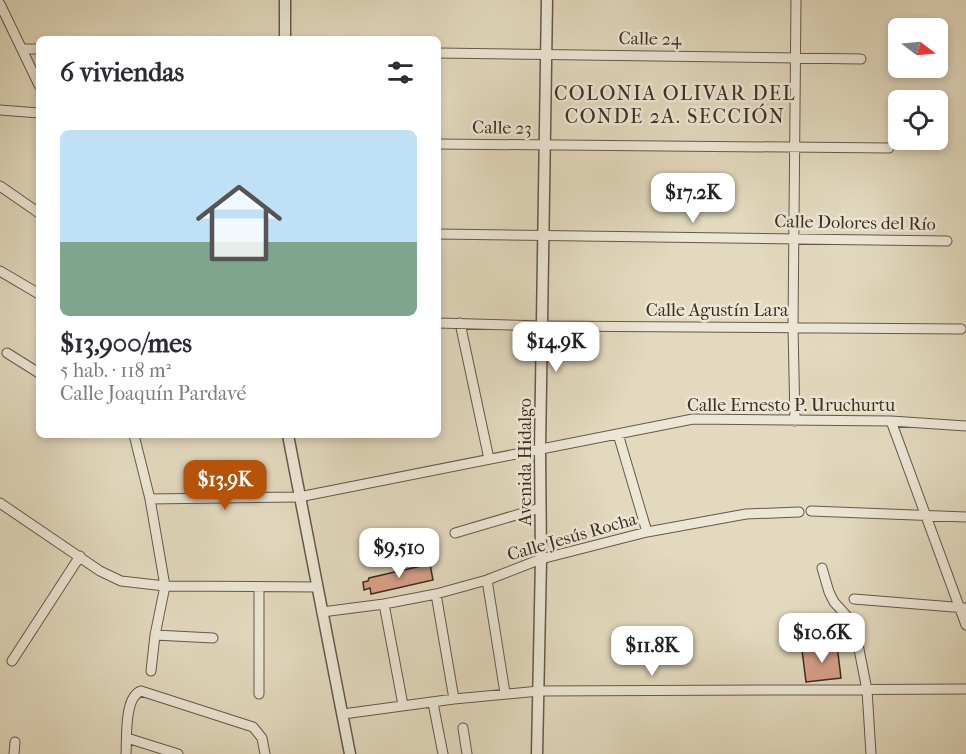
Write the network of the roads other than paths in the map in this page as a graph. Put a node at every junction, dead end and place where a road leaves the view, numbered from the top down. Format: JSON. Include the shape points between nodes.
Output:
{"nodes":[{"id":1,"x":285,"y":0,"type":"edge"},
{"id":2,"x":547,"y":0,"type":"edge"},
{"id":3,"x":796,"y":0,"type":"edge"},
{"id":4,"x":0,"y":4,"type":"edge"},
{"id":5,"x":285,"y":36,"type":"edge"},
{"id":6,"x":22,"y":49,"type":"junction"},
{"id":7,"x":36,"y":49,"type":"edge"},
{"id":8,"x":441,"y":53,"type":"edge"},
{"id":9,"x":546,"y":55,"type":"junction"},
{"id":10,"x":796,"y":57,"type":"junction"},
{"id":11,"x":861,"y":59,"type":"dead end"},
{"id":12,"x":36,"y":79,"type":"edge"},
{"id":13,"x":0,"y":110,"type":"edge"},
{"id":14,"x":36,"y":112,"type":"edge"},
{"id":15,"x":441,"y":144,"type":"edge"},
{"id":16,"x":544,"y":146,"type":"junction"},
{"id":17,"x":795,"y":147,"type":"junction"},
{"id":18,"x":888,"y":148,"type":"edge"},
{"id":19,"x":0,"y":186,"type":"edge"},
{"id":20,"x":36,"y":211,"type":"edge"},
{"id":21,"x":441,"y":234,"type":"edge"},
{"id":22,"x":544,"y":236,"type":"junction"},
{"id":23,"x":794,"y":238,"type":"junction"},
{"id":24,"x":947,"y":241,"type":"dead end"},
{"id":25,"x":0,"y":271,"type":"edge"},
{"id":26,"x":36,"y":292,"type":"edge"},
{"id":27,"x":441,"y":323,"type":"edge"},
{"id":28,"x":460,"y":323,"type":"junction"},
{"id":29,"x":543,"y":326,"type":"junction"},
{"id":30,"x":792,"y":327,"type":"junction"},
{"id":31,"x":961,"y":329,"type":"dead end"},
{"id":32,"x":7,"y":353,"type":"dead end"},
{"id":33,"x":36,"y":371,"type":"edge"},
{"id":34,"x":795,"y":420,"type":"junction"},
{"id":35,"x":891,"y":421,"type":"junction"},
{"id":36,"x":966,"y":426,"type":"edge"},
{"id":37,"x":618,"y":434,"type":"junction"},
{"id":38,"x":135,"y":438,"type":"edge"},
{"id":39,"x":289,"y":438,"type":"edge"},
{"id":40,"x":540,"y":450,"type":"junction"},
{"id":41,"x":489,"y":459,"type":"junction"},
{"id":42,"x":299,"y":497,"type":"junction"},
{"id":43,"x":150,"y":499,"type":"junction"},
{"id":44,"x":0,"y":503,"type":"edge"},
{"id":45,"x":540,"y":508,"type":"junction"},
{"id":46,"x":811,"y":511,"type":"dead end"},
{"id":47,"x":799,"y":512,"type":"dead end"},
{"id":48,"x":926,"y":516,"type":"junction"},
{"id":49,"x":966,"y":517,"type":"edge"},
{"id":50,"x":647,"y":532,"type":"junction"},
{"id":51,"x":455,"y":533,"type":"dead end"},
{"id":52,"x":80,"y":556,"type":"junction"},
{"id":53,"x":541,"y":559,"type":"junction"},
{"id":54,"x":822,"y":568,"type":"dead end"},
{"id":55,"x":487,"y":580,"type":"junction"},
{"id":56,"x":165,"y":586,"type":"junction"},
{"id":57,"x":317,"y":587,"type":"junction"},
{"id":58,"x":259,"y":588,"type":"junction"},
{"id":59,"x":436,"y":594,"type":"junction"},
{"id":60,"x":854,"y":599,"type":"dead end"},
{"id":61,"x":384,"y":604,"type":"junction"},
{"id":62,"x":962,"y":608,"type":"edge"},
{"id":63,"x":322,"y":612,"type":"junction"},
{"id":64,"x":966,"y":625,"type":"edge"},
{"id":65,"x":155,"y":635,"type":"junction"},
{"id":66,"x":213,"y":638,"type":"dead end"},
{"id":67,"x":12,"y":661,"type":"dead end"},
{"id":68,"x":151,"y":671,"type":"dead end"},
{"id":69,"x":966,"y":689,"type":"edge"},
{"id":70,"x":867,"y":690,"type":"junction"},
{"id":71,"x":539,"y":691,"type":"junction"},
{"id":72,"x":259,"y":693,"type":"dead end"},
{"id":73,"x":505,"y":693,"type":"junction"},
{"id":74,"x":454,"y":699,"type":"junction"},
{"id":75,"x":433,"y":703,"type":"junction"},
{"id":76,"x":403,"y":705,"type":"junction"},
{"id":77,"x":343,"y":714,"type":"junction"},
{"id":78,"x":463,"y":728,"type":"dead end"},
{"id":79,"x":127,"y":738,"type":"junction"},
{"id":80,"x":15,"y":742,"type":"dead end"},
{"id":81,"x":537,"y":749,"type":"edge"},
{"id":82,"x":14,"y":754,"type":"edge"},
{"id":83,"x":126,"y":754,"type":"edge"},
{"id":84,"x":178,"y":754,"type":"edge"},
{"id":85,"x":265,"y":754,"type":"edge"},
{"id":86,"x":350,"y":754,"type":"edge"},
{"id":87,"x":443,"y":754,"type":"edge"},
{"id":88,"x":467,"y":754,"type":"edge"},
{"id":89,"x":871,"y":754,"type":"edge"}],
"edges":[{"from":1,"to":5,"type":"street"},
{"from":2,"to":9,"type":"street","name":"Avenida Hidalgo"},
{"from":3,"to":10,"type":"street"},
{"from":4,"to":6,"type":"street"},
{"from":6,"to":7,"type":"street"},
{"from":6,"to":12,"type":"street"},
{"from":8,"to":9,"type":"street","name":"Calle 24"},
{"from":9,"to":10,"type":"street","name":"Calle 24"},
{"from":9,"to":16,"type":"street","name":"Avenida Hidalgo"},
{"from":10,"to":11,"type":"street","name":"Calle 24"},
{"from":10,"to":17,"type":"street"},
{"from":13,"to":14,"type":"street"},
{"from":15,"to":16,"type":"street","name":"Calle 23"},
{"from":16,"to":17,"type":"street","name":"Calle 23"},
{"from":16,"to":22,"type":"street","name":"Avenida Hidalgo"},
{"from":17,"to":18,"type":"street","name":"Calle 23"},
{"from":17,"to":23,"type":"street"},
{"from":19,"to":20,"type":"street"},
{"from":21,"to":22,"type":"street","name":"Calle Dolores del Río"},
{"from":22,"to":23,"type":"street","name":"Calle Dolores del Río"},
{"from":22,"to":29,"type":"street","name":"Avenida Hidalgo"},
{"from":23,"to":24,"type":"street","name":"Calle Dolores del Río"},
{"from":23,"to":30,"type":"street"},
{"from":25,"to":26,"type":"street"},
{"from":27,"to":28,"type":"street","name":"Calle Agustín Lara"},
{"from":28,"to":29,"type":"street","name":"Calle Agustín Lara"},
{"from":28,"to":41,"type":"street"},
{"from":29,"to":30,"type":"street","name":"Calle Agustín Lara"},
{"from":29,"to":40,"type":"street","name":"Avenida Hidalgo"},
{"from":30,"to":31,"type":"street","name":"Calle Agustín Lara"},
{"from":30,"to":34,"type":"street"},
{"from":32,"to":33,"type":"street"},
{"from":34,"to":35,"type":"street","name":"Calle Ernesto P. Uruchurtu"},
{"from":34,"to":37,"type":"street","name":"Calle Ernesto P. Uruchurtu","via":[[693,419]]},
{"from":35,"to":36,"type":"street","name":"Calle Ernesto P. Uruchurtu"},
{"from":35,"to":48,"type":"street"},
{"from":37,"to":40,"type":"street","name":"Calle Ernesto P. Uruchurtu"},
{"from":37,"to":50,"type":"street"},
{"from":38,"to":43,"type":"street"},
{"from":39,"to":42,"type":"street"},
{"from":40,"to":41,"type":"street","name":"Calle Ernesto P. Uruchurtu"},
{"from":40,"to":45,"type":"street","name":"Avenida Hidalgo"},
{"from":41,"to":42,"type":"street","name":"Calle Ernesto P. Uruchurtu"},
{"from":42,"to":43,"type":"street","name":"Calle Ernesto P. Uruchurtu"},
{"from":42,"to":57,"type":"street"},
{"from":43,"to":56,"type":"street"},
{"from":44,"to":52,"type":"street"},
{"from":45,"to":51,"type":"street"},
{"from":45,"to":53,"type":"street","name":"Avenida Hidalgo"},
{"from":46,"to":48,"type":"street"},
{"from":47,"to":50,"type":"street","name":"Calle Jesús Rocha","via":[[746,514]]},
{"from":48,"to":49,"type":"street"},
{"from":48,"to":62,"type":"street"},
{"from":50,"to":53,"type":"street","name":"Calle Jesús Rocha"},
{"from":52,"to":56,"type":"street","via":[[121,581]]},
{"from":52,"to":67,"type":"street"},
{"from":53,"to":55,"type":"street","name":"Calle Jesús Rocha"},
{"from":53,"to":71,"type":"street","name":"Avenida Hidalgo"},
{"from":54,"to":70,"type":"street","via":[[834,602],[854,624]]},
{"from":55,"to":59,"type":"street","name":"Calle Jesús Rocha"},
{"from":55,"to":73,"type":"street"},
{"from":56,"to":58,"type":"street"},
{"from":56,"to":65,"type":"street"},
{"from":57,"to":58,"type":"street"},
{"from":57,"to":63,"type":"street"},
{"from":58,"to":72,"type":"street"},
{"from":59,"to":61,"type":"street","name":"Calle Jesús Rocha"},
{"from":59,"to":74,"type":"street"},
{"from":60,"to":62,"type":"street"},
{"from":61,"to":63,"type":"street","name":"Calle Jesús Rocha"},
{"from":61,"to":76,"type":"street"},
{"from":62,"to":64,"type":"street"},
{"from":63,"to":77,"type":"street"},
{"from":65,"to":66,"type":"street"},
{"from":65,"to":68,"type":"street"},
{"from":69,"to":70,"type":"street"},
{"from":70,"to":71,"type":"street"},
{"from":70,"to":89,"type":"street"},
{"from":71,"to":73,"type":"street"},
{"from":71,"to":81,"type":"street","name":"Avenida Hidalgo"},
{"from":73,"to":74,"type":"street"},
{"from":74,"to":75,"type":"street"},
{"from":75,"to":76,"type":"street"},
{"from":75,"to":87,"type":"street"},
{"from":76,"to":77,"type":"street"},
{"from":77,"to":86,"type":"street"},
{"from":78,"to":88,"type":"street"},
{"from":79,"to":83,"type":"street"},
{"from":79,"to":84,"type":"street"},
{"from":79,"to":85,"type":"street","via":[[130,702],[135,693],[146,692],[248,725],[257,730]]},
{"from":80,"to":82,"type":"street"}]}
